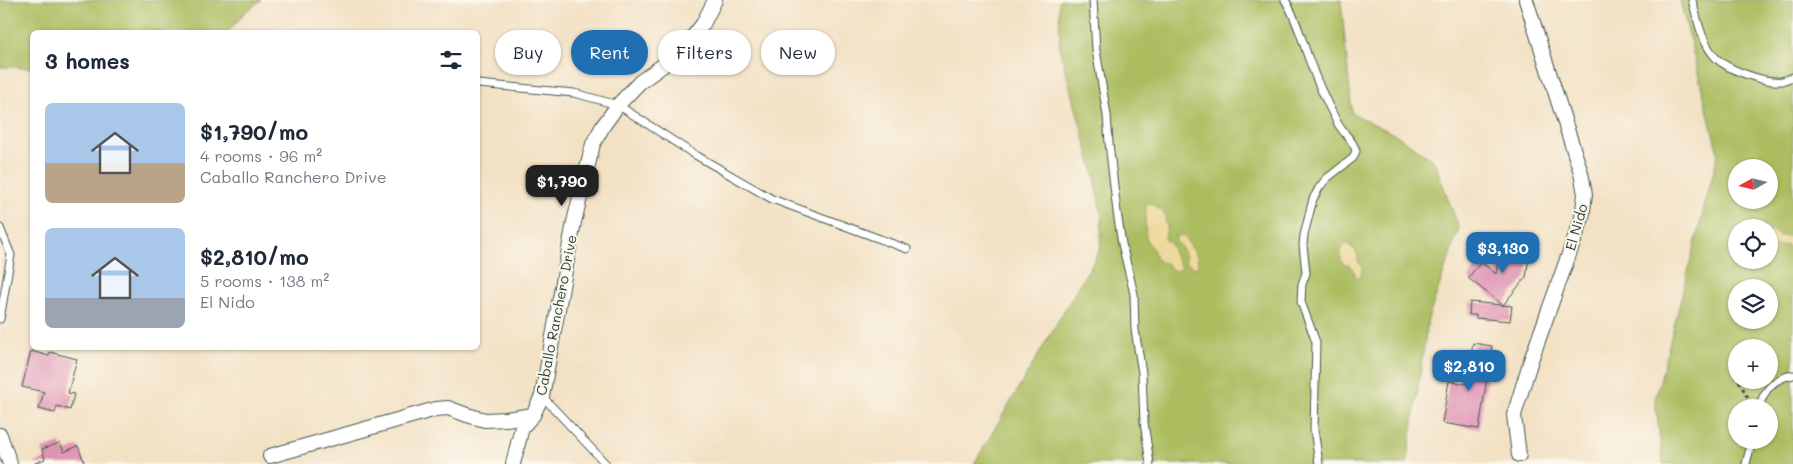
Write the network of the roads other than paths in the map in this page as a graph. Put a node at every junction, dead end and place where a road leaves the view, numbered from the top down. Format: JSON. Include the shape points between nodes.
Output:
{"nodes":[{"id":1,"x":715,"y":0,"type":"edge"},
{"id":2,"x":1093,"y":0,"type":"edge"},
{"id":3,"x":1285,"y":0,"type":"edge"},
{"id":4,"x":1526,"y":0,"type":"edge"},
{"id":5,"x":1692,"y":0,"type":"edge"},
{"id":6,"x":1793,"y":77,"type":"edge"},
{"id":7,"x":480,"y":84,"type":"edge"},
{"id":8,"x":618,"y":105,"type":"junction"},
{"id":9,"x":0,"y":228,"type":"edge"},
{"id":10,"x":908,"y":249,"type":"dead end"},
{"id":11,"x":0,"y":319,"type":"edge"},
{"id":12,"x":1793,"y":375,"type":"edge"},
{"id":13,"x":542,"y":396,"type":"junction"},
{"id":14,"x":1762,"y":399,"type":"edge"},
{"id":15,"x":532,"y":415,"type":"junction"},
{"id":16,"x":0,"y":436,"type":"edge"},
{"id":17,"x":1750,"y":449,"type":"edge"},
{"id":18,"x":1520,"y":455,"type":"dead end"},
{"id":19,"x":270,"y":456,"type":"dead end"},
{"id":20,"x":10,"y":464,"type":"edge"},
{"id":21,"x":512,"y":464,"type":"edge"},
{"id":22,"x":606,"y":464,"type":"edge"},
{"id":23,"x":1150,"y":464,"type":"edge"},
{"id":24,"x":1319,"y":464,"type":"edge"},
{"id":25,"x":1746,"y":464,"type":"edge"}],
"edges":[{"from":1,"to":8,"type":"street","name":"Caballo Ranchero Drive","via":[[689,42],[640,82]]},
{"from":2,"to":23,"type":"lane","via":[[1096,50],[1107,115],[1117,212],[1134,294]]},
{"from":3,"to":24,"type":"lane","via":[[1329,108],[1340,130],[1354,143],[1356,151],[1353,158],[1319,188],[1303,240],[1306,273],[1301,302],[1316,342],[1314,429]]},
{"from":4,"to":18,"type":"street","name":"El Nido","via":[[1585,194],[1582,218],[1514,415]]},
{"from":5,"to":6,"type":"lane","via":[[1707,44],[1716,58],[1729,67],[1766,80],[1782,81]]},
{"from":7,"to":8,"type":"lane","via":[[574,93]]},
{"from":8,"to":10,"type":"lane","via":[[772,199]]},
{"from":8,"to":13,"type":"street","name":"Caballo Ranchero Drive","via":[[597,136],[584,174]]},
{"from":9,"to":11,"type":"lane","via":[[10,255]]},
{"from":12,"to":14,"type":"lane","via":[[1776,380]]},
{"from":13,"to":15,"type":"street","name":"Caballo Ranchero Drive"},
{"from":13,"to":22,"type":"lane"},
{"from":15,"to":19,"type":"street","via":[[485,420],[448,408],[436,409]]},
{"from":15,"to":21,"type":"street","name":"Caballo Ranchero Drive","via":[[522,427]]},
{"from":16,"to":20,"type":"street"},
{"from":17,"to":25,"type":"lane"}]}
